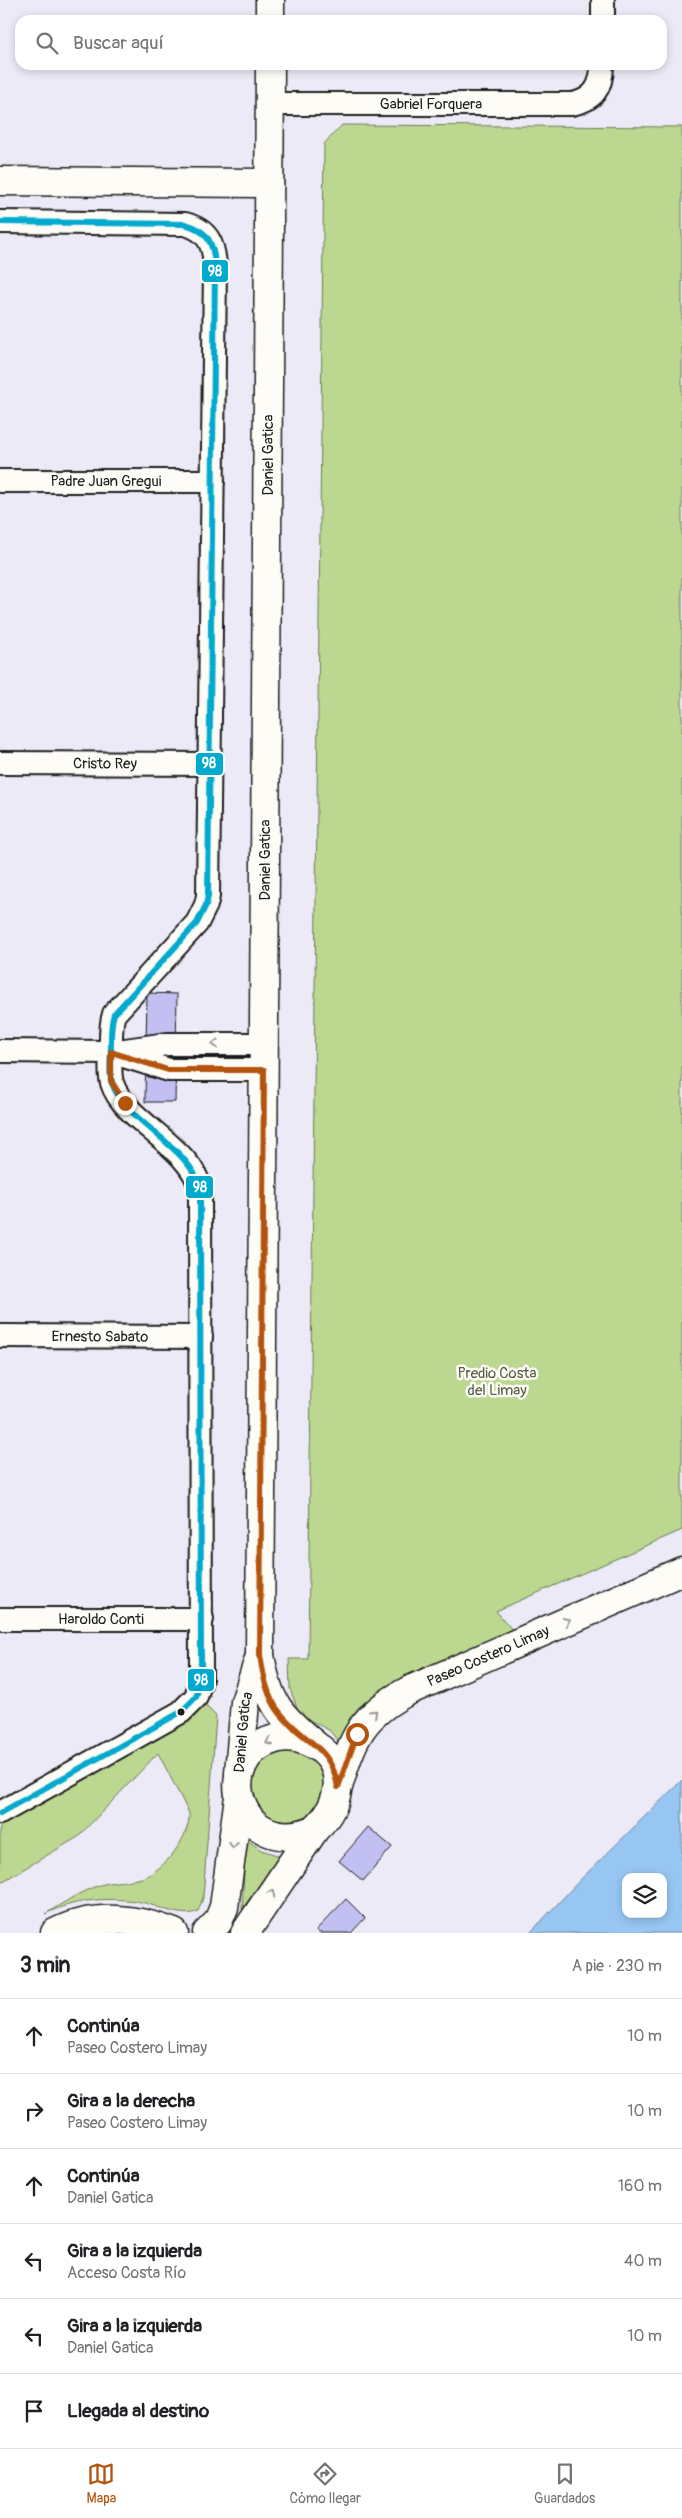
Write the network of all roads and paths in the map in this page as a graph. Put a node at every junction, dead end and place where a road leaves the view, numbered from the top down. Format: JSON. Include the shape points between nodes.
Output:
{"nodes":[{"id":1,"x":270,"y":0,"type":"edge"},
{"id":2,"x":603,"y":0,"type":"edge"},
{"id":3,"x":270,"y":15,"type":"edge"},
{"id":4,"x":603,"y":15,"type":"edge"},
{"id":5,"x":270,"y":70,"type":"edge"},
{"id":6,"x":602,"y":70,"type":"edge"},
{"id":7,"x":270,"y":104,"type":"junction"},
{"id":8,"x":0,"y":181,"type":"edge"},
{"id":9,"x":269,"y":183,"type":"junction"},
{"id":10,"x":0,"y":222,"type":"edge"},
{"id":11,"x":0,"y":481,"type":"edge"},
{"id":12,"x":213,"y":481,"type":"junction"},
{"id":13,"x":0,"y":763,"type":"edge"},
{"id":14,"x":210,"y":764,"type":"junction"},
{"id":15,"x":0,"y":1051,"type":"edge"},
{"id":16,"x":111,"y":1052,"type":"junction"},
{"id":17,"x":264,"y":1057,"type":"junction"},
{"id":18,"x":0,"y":1336,"type":"edge"},
{"id":19,"x":201,"y":1337,"type":"junction"},
{"id":20,"x":682,"y":1571,"type":"edge"},
{"id":21,"x":0,"y":1619,"type":"edge"},
{"id":22,"x":202,"y":1619,"type":"junction"},
{"id":23,"x":260,"y":1655,"type":"junction"},
{"id":24,"x":315,"y":1745,"type":"junction"},
{"id":25,"x":338,"y":1787,"type":"junction"},
{"id":26,"x":238,"y":1789,"type":"junction"},
{"id":27,"x":0,"y":1813,"type":"edge"},
{"id":28,"x":315,"y":1829,"type":"junction"},
{"id":29,"x":55,"y":1933,"type":"edge"},
{"id":30,"x":174,"y":1933,"type":"edge"},
{"id":31,"x":207,"y":1933,"type":"edge"},
{"id":32,"x":245,"y":1933,"type":"edge"}],
"edges":[{"from":1,"to":3,"type":"main road"},
{"from":2,"to":4,"type":"street"},
{"from":5,"to":7,"type":"main road","name":"Daniel Gatica"},
{"from":6,"to":7,"type":"street","name":"Gabriel Forquera","via":[[592,97],[572,104]]},
{"from":7,"to":9,"type":"main road","name":"Daniel Gatica"},
{"from":8,"to":9,"type":"main road"},
{"from":9,"to":17,"type":"main road","name":"Daniel Gatica"},
{"from":10,"to":12,"type":"street","via":[[174,223],[195,226],[210,239],[214,257]]},
{"from":11,"to":12,"type":"street","name":"Padre Juan Gregui"},
{"from":12,"to":14,"type":"street"},
{"from":13,"to":14,"type":"street","name":"Cristo Rey"},
{"from":14,"to":16,"type":"street","via":[[206,905],[196,923],[120,1006],[112,1022]]},
{"from":15,"to":16,"type":"street"},
{"from":16,"to":17,"type":"street","via":[[168,1070]]},
{"from":16,"to":19,"type":"street","via":[[111,1081],[120,1096],[198,1179]]},
{"from":17,"to":23,"type":"main road","name":"Daniel Gatica"},
{"from":18,"to":19,"type":"street","name":"Ernesto Sabato"},
{"from":19,"to":22,"type":"street"},
{"from":25,"to":20,"type":"main road","name":"Paseo Costero Limay","one_way":true,"via":[[357,1734],[384,1704]]},
{"from":21,"to":22,"type":"street","name":"Haroldo Conti"},
{"from":22,"to":27,"type":"street","via":[[203,1672],[196,1697],[181,1712]]},
{"from":23,"to":24,"type":"main road","name":"Daniel Gatica","via":[[266,1685],[279,1712]]},
{"from":23,"to":26,"type":"main road","name":"Daniel Gatica","via":[[245,1702]]},
{"from":24,"to":25,"type":"main road","via":[[328,1756],[336,1771]]},
{"from":24,"to":26,"type":"main road","one_way":true,"via":[[300,1738],[283,1737],[267,1741],[253,1750],[243,1764]]},
{"from":25,"to":28,"type":"main road","name":"Paseo Costero Limay","via":[[335,1804]]},
{"from":26,"to":28,"type":"main road","via":[[244,1812],[268,1833],[300,1835]]},
{"from":26,"to":31,"type":"main road","one_way":true,"via":[[224,1907],[218,1922]]},
{"from":32,"to":28,"type":"main road","name":"Paseo Costero Limay","one_way":true},
{"from":29,"to":30,"type":"main road","via":[[82,1922],[111,1920],[141,1922]]}]}
